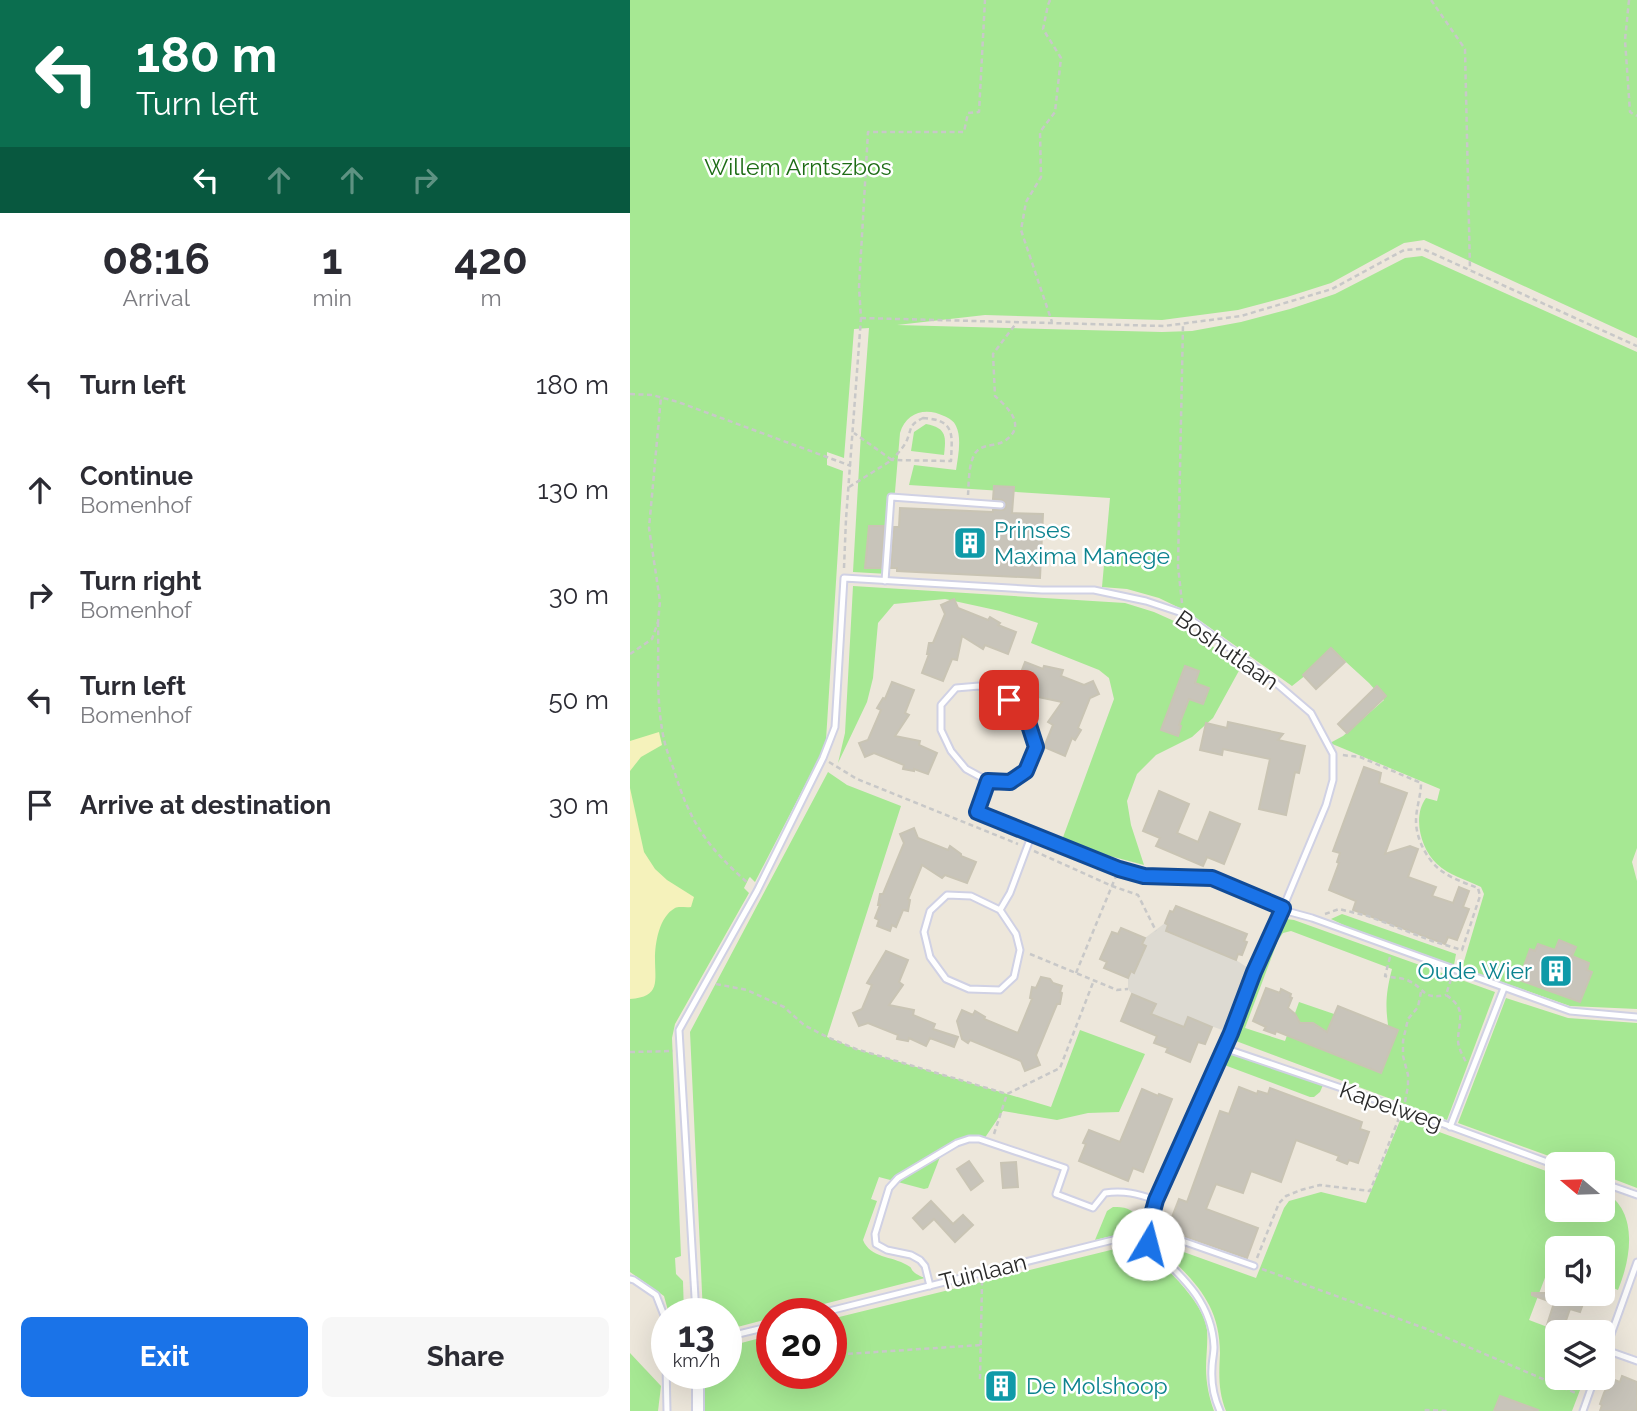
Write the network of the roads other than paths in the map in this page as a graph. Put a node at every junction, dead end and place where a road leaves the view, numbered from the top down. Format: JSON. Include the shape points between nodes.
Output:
{"nodes":[{"id":1,"x":1001,"y":505,"type":"dead end"},
{"id":2,"x":885,"y":581,"type":"junction"},
{"id":3,"x":988,"y":781,"type":"junction"},
{"id":4,"x":1032,"y":834,"type":"junction"},
{"id":5,"x":1283,"y":908,"type":"junction"},
{"id":6,"x":1000,"y":910,"type":"junction"},
{"id":7,"x":1504,"y":988,"type":"junction"},
{"id":8,"x":1637,"y":1017,"type":"edge"},
{"id":9,"x":1224,"y":1048,"type":"junction"},
{"id":10,"x":1450,"y":1127,"type":"junction"},
{"id":11,"x":1545,"y":1161,"type":"edge"},
{"id":12,"x":1615,"y":1187,"type":"edge"},
{"id":13,"x":1637,"y":1195,"type":"edge"},
{"id":14,"x":1156,"y":1200,"type":"junction"},
{"id":15,"x":1148,"y":1229,"type":"junction"},
{"id":16,"x":1148,"y":1244,"type":"junction"},
{"id":17,"x":1637,"y":1262,"type":"edge"},
{"id":18,"x":1254,"y":1266,"type":"road end"},
{"id":19,"x":630,"y":1279,"type":"edge"},
{"id":20,"x":930,"y":1286,"type":"junction"},
{"id":21,"x":695,"y":1298,"type":"edge"},
{"id":22,"x":847,"y":1307,"type":"edge"},
{"id":23,"x":1615,"y":1323,"type":"edge"},
{"id":24,"x":1615,"y":1356,"type":"edge"},
{"id":25,"x":1637,"y":1361,"type":"edge"},
{"id":26,"x":698,"y":1389,"type":"edge"},
{"id":27,"x":1591,"y":1390,"type":"edge"},
{"id":28,"x":667,"y":1411,"type":"edge"},
{"id":29,"x":698,"y":1411,"type":"edge"},
{"id":30,"x":1220,"y":1411,"type":"edge"},
{"id":31,"x":1583,"y":1411,"type":"edge"}],
"edges":[{"from":1,"to":2,"type":"lane","via":[[891,497]]},
{"from":2,"to":5,"type":"lane","name":"Boshutlaan","via":[[1094,590],[1146,601],[1182,613],[1269,677],[1311,713],[1333,754],[1326,805]]},
{"from":2,"to":21,"type":"lane","name":"Boshutlaan","via":[[844,578],[835,727],[757,891],[679,1030]]},
{"from":3,"to":3,"type":"lane","via":[[1010,782],[1026,771],[1036,747],[1028,722],[1009,700],[979,686],[956,688],[941,705],[941,730],[966,769]]},
{"from":3,"to":4,"type":"lane","via":[[977,812]]},
{"from":4,"to":5,"type":"lane","via":[[1119,869],[1144,876],[1212,878]]},
{"from":4,"to":6,"type":"lane"},
{"from":5,"to":7,"type":"lane"},
{"from":5,"to":9,"type":"lane"},
{"from":6,"to":6,"type":"lane","via":[[1016,934],[1020,950],[1014,976],[1000,990],[969,989],[946,979],[930,957],[924,932],[930,911],[947,895],[971,896]]},
{"from":7,"to":8,"type":"lane","via":[[1570,1011]]},
{"from":7,"to":10,"type":"lane"},
{"from":9,"to":10,"type":"lane","name":"Kapelweg"},
{"from":9,"to":14,"type":"lane"},
{"from":10,"to":11,"type":"lane","name":"Kapelweg"},
{"from":12,"to":13,"type":"lane"},
{"from":14,"to":15,"type":"lane"},
{"from":14,"to":20,"type":"lane","via":[[1120,1191],[1105,1194],[1093,1208],[1056,1194],[1065,1168],[979,1139],[957,1143],[898,1178],[889,1188],[875,1234],[876,1244],[920,1260]]},
{"from":15,"to":16,"type":"lane"},
{"from":15,"to":18,"type":"lane"},
{"from":16,"to":20,"type":"lane","name":"Tuinlaan","via":[[1121,1238]]},
{"from":16,"to":30,"type":"lane","via":[[1186,1282],[1208,1315],[1214,1348],[1213,1390]]},
{"from":17,"to":23,"type":"lane"},
{"from":19,"to":28,"type":"lane","via":[[656,1295],[665,1318]]},
{"from":20,"to":22,"type":"lane","name":"Tuinlaan"},
{"from":24,"to":25,"type":"lane"},
{"from":26,"to":29,"type":"street"},
{"from":27,"to":31,"type":"lane"}]}
